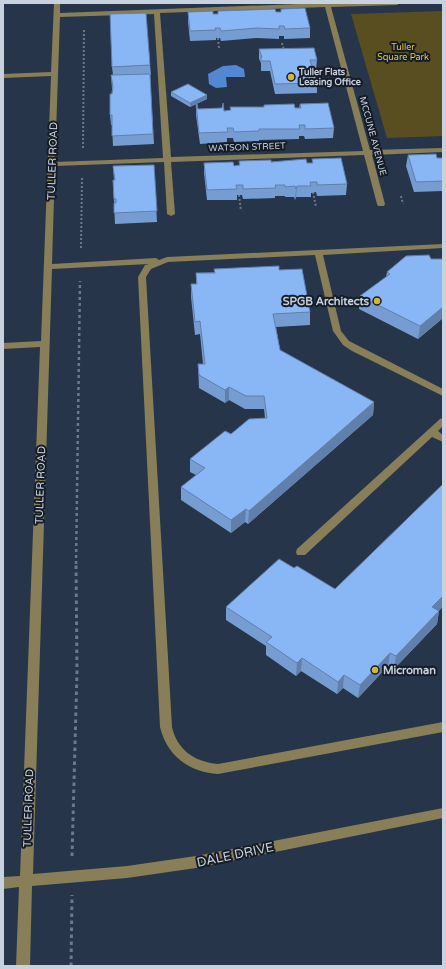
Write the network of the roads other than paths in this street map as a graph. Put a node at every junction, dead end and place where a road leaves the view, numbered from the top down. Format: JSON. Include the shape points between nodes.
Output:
{"nodes":[{"id":1,"x":57,"y":3,"type":"edge"},
{"id":2,"x":397,"y":3,"type":"edge"},
{"id":3,"x":328,"y":4,"type":"edge"},
{"id":4,"x":157,"y":11,"type":"junction"},
{"id":5,"x":56,"y":15,"type":"junction"},
{"id":6,"x":55,"y":74,"type":"junction"},
{"id":7,"x":3,"y":76,"type":"edge"},
{"id":8,"x":443,"y":150,"type":"edge"},
{"id":9,"x":368,"y":153,"type":"junction"},
{"id":10,"x":168,"y":159,"type":"junction"},
{"id":11,"x":52,"y":164,"type":"junction"},
{"id":12,"x":382,"y":204,"type":"dead end"},
{"id":13,"x":171,"y":214,"type":"dead end"},
{"id":14,"x":443,"y":246,"type":"edge"},
{"id":15,"x":318,"y":252,"type":"junction"},
{"id":16,"x":162,"y":261,"type":"junction"},
{"id":17,"x":49,"y":267,"type":"junction"},
{"id":18,"x":46,"y":344,"type":"junction"},
{"id":19,"x":3,"y":346,"type":"edge"},
{"id":20,"x":443,"y":393,"type":"edge"},
{"id":21,"x":443,"y":421,"type":"edge"},
{"id":22,"x":433,"y":432,"type":"junction"},
{"id":23,"x":443,"y":439,"type":"edge"},
{"id":24,"x":301,"y":552,"type":"dead end"},
{"id":25,"x":443,"y":727,"type":"edge"},
{"id":26,"x":443,"y":813,"type":"edge"},
{"id":27,"x":26,"y":880,"type":"junction"},
{"id":28,"x":3,"y":883,"type":"edge"},
{"id":29,"x":23,"y":966,"type":"edge"}],
"edges":[{"from":1,"to":5,"type":"street","name":"TULLER ROAD"},
{"from":2,"to":3,"type":"street"},
{"from":3,"to":4,"type":"street"},
{"from":3,"to":9,"type":"street","name":"MCCUNE AVENUE"},
{"from":4,"to":5,"type":"street"},
{"from":4,"to":10,"type":"street"},
{"from":5,"to":6,"type":"street","name":"TULLER ROAD"},
{"from":6,"to":7,"type":"street"},
{"from":6,"to":11,"type":"street","name":"TULLER ROAD"},
{"from":8,"to":9,"type":"street","name":"WATSON STREET"},
{"from":9,"to":10,"type":"street","name":"WATSON STREET"},
{"from":9,"to":12,"type":"street","name":"MCCUNE AVENUE"},
{"from":10,"to":11,"type":"street","name":"WATSON STREET"},
{"from":10,"to":13,"type":"street"},
{"from":11,"to":17,"type":"street","name":"TULLER ROAD"},
{"from":14,"to":15,"type":"street"},
{"from":15,"to":16,"type":"street"},
{"from":15,"to":20,"type":"street","via":[[334,322],[342,339],[355,349]]},
{"from":16,"to":17,"type":"street"},
{"from":16,"to":25,"type":"street","via":[[148,267],[142,277],[166,727],[172,743],[186,760],[209,769],[218,769]]},
{"from":17,"to":18,"type":"street","name":"TULLER ROAD"},
{"from":18,"to":19,"type":"street"},
{"from":18,"to":27,"type":"street","name":"TULLER ROAD"},
{"from":21,"to":22,"type":"street"},
{"from":22,"to":23,"type":"street"},
{"from":22,"to":24,"type":"street"},
{"from":26,"to":27,"type":"street","name":"DALE DRIVE","via":[[196,862],[127,872]]},
{"from":27,"to":28,"type":"street","name":"DALE DRIVE"},
{"from":27,"to":29,"type":"street","name":"TULLER ROAD"}]}
